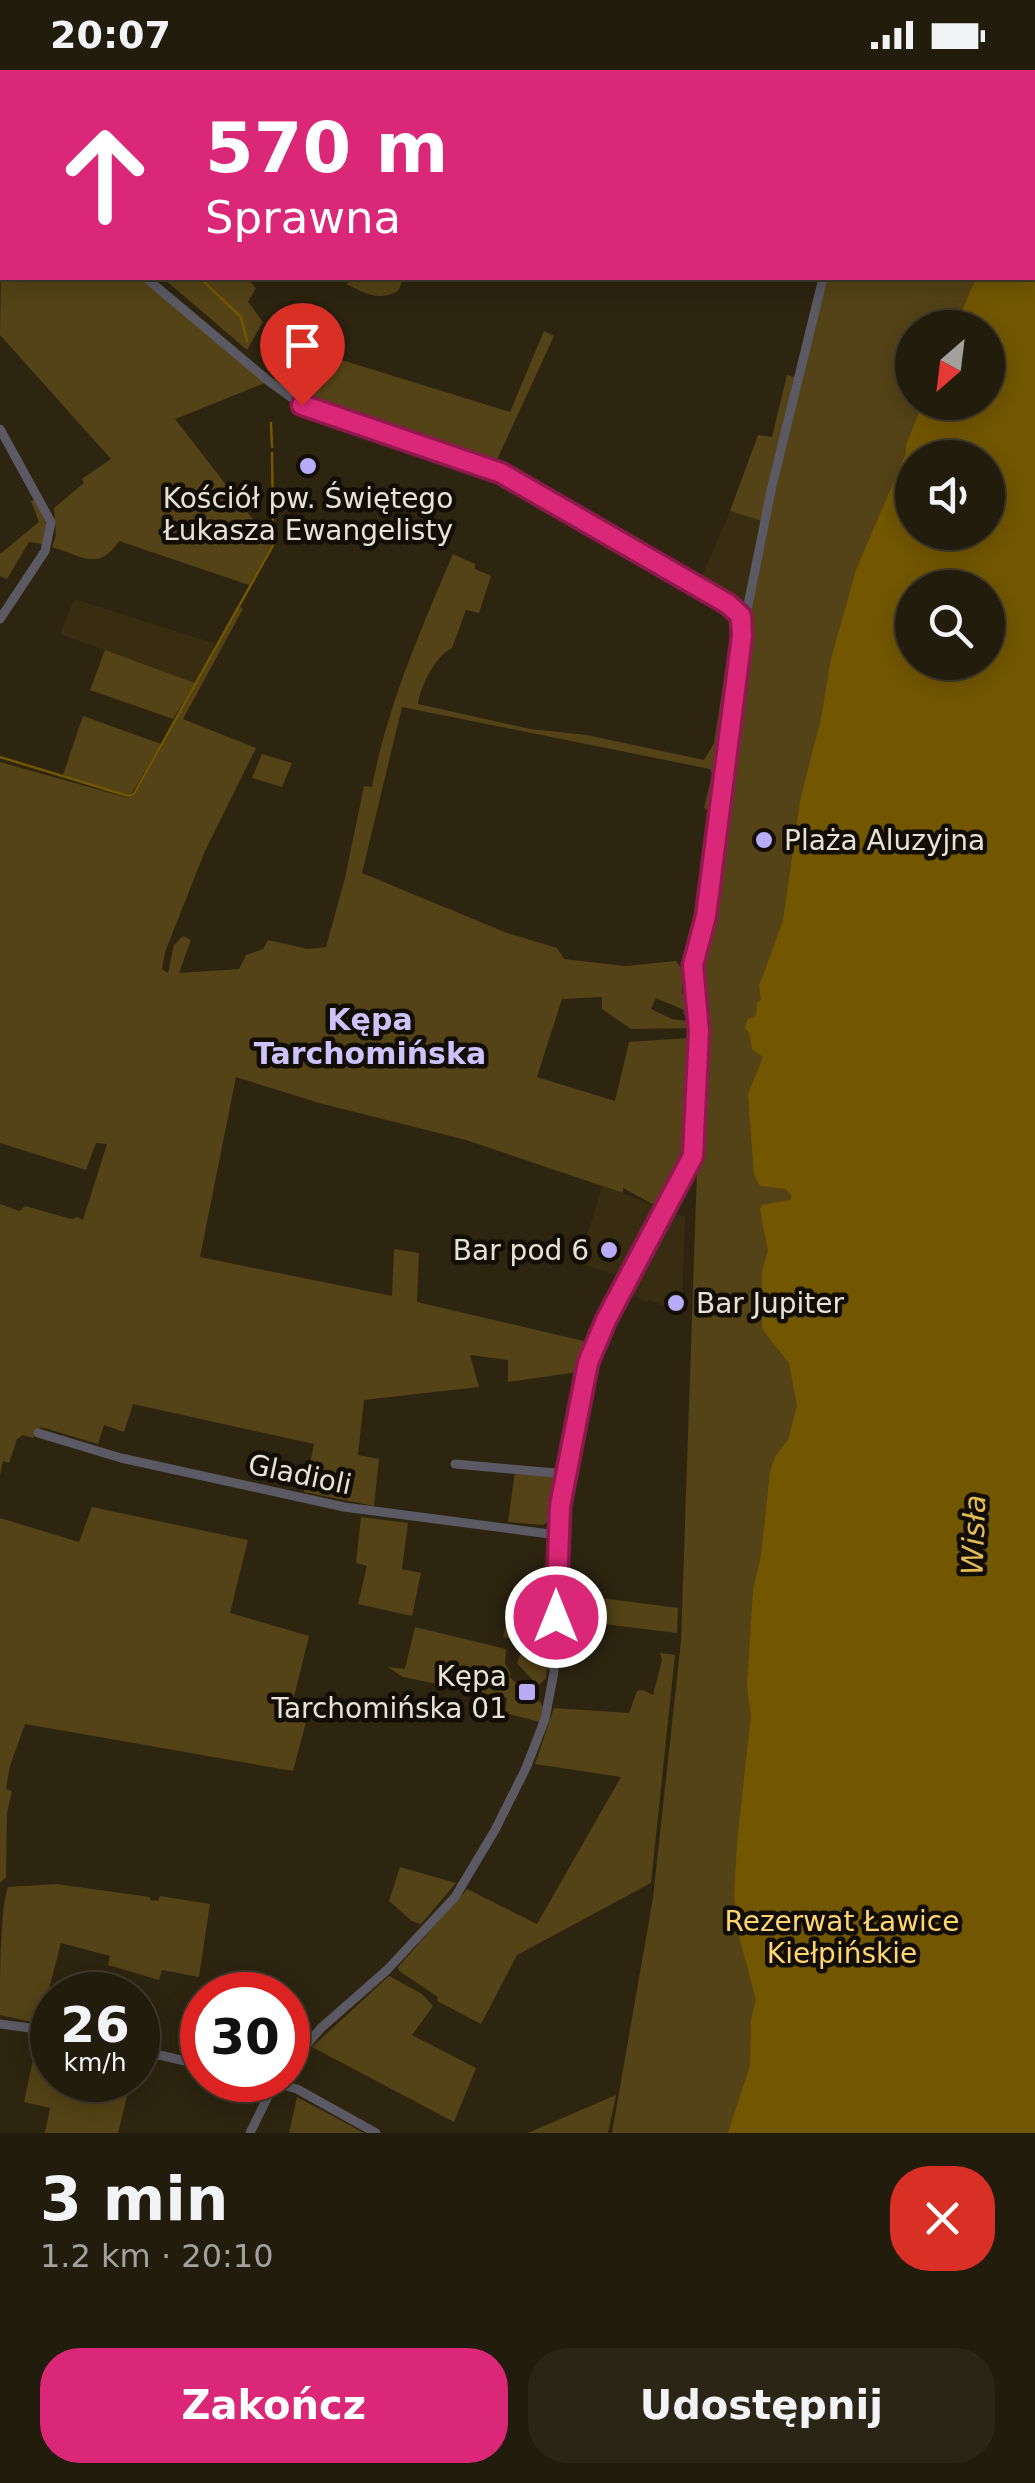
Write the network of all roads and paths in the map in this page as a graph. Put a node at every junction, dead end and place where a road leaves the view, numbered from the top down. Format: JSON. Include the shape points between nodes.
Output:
{"nodes":[{"id":1,"x":148,"y":280,"type":"edge"},
{"id":2,"x":823,"y":280,"type":"edge"},
{"id":3,"x":0,"y":430,"type":"edge"},
{"id":4,"x":741,"y":616,"type":"junction"},
{"id":5,"x":0,"y":620,"type":"edge"},
{"id":6,"x":38,"y":1433,"type":"dead end"},
{"id":7,"x":455,"y":1464,"type":"dead end"},
{"id":8,"x":566,"y":1474,"type":"junction"},
{"id":9,"x":557,"y":1535,"type":"junction"},
{"id":10,"x":0,"y":2024,"type":"edge"},
{"id":11,"x":30,"y":2028,"type":"edge"},
{"id":12,"x":310,"y":2041,"type":"edge"},
{"id":13,"x":310,"y":2097,"type":"edge"},
{"id":14,"x":263,"y":2102,"type":"edge"},
{"id":15,"x":250,"y":2133,"type":"edge"},
{"id":16,"x":376,"y":2133,"type":"edge"}],
"edges":[{"from":1,"to":4,"type":"street","via":[[302,405],[507,476]]},
{"from":2,"to":4,"type":"street","via":[[748,610]]},
{"from":3,"to":5,"type":"street","via":[[51,522],[44,551]]},
{"from":4,"to":8,"type":"street","via":[[693,965],[699,1031],[693,1156],[588,1363]]},
{"from":6,"to":9,"type":"street","name":"Gladioli","via":[[120,1458],[344,1506]]},
{"from":7,"to":8,"type":"street"},
{"from":8,"to":9,"type":"street"},
{"from":9,"to":12,"type":"street","via":[[556,1657],[526,1768],[455,1897]]},
{"from":10,"to":11,"type":"street"},
{"from":13,"to":16,"type":"street"},
{"from":14,"to":15,"type":"street"}]}
